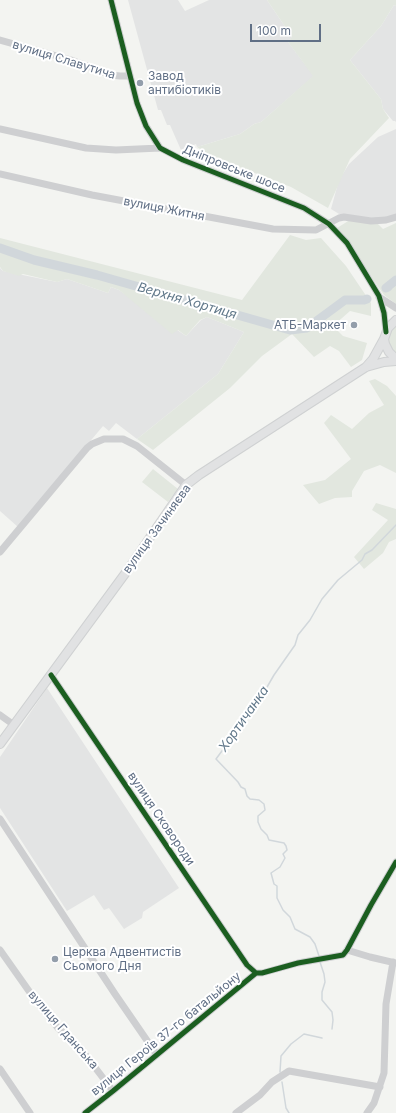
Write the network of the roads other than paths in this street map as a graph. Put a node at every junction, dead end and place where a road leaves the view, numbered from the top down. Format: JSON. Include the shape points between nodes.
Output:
{"nodes":[{"id":1,"x":111,"y":0,"type":"edge"},
{"id":2,"x":0,"y":40,"type":"edge"},
{"id":3,"x":129,"y":76,"type":"junction"},
{"id":4,"x":0,"y":128,"type":"edge"},
{"id":5,"x":160,"y":148,"type":"junction"},
{"id":6,"x":0,"y":174,"type":"edge"},
{"id":7,"x":396,"y":217,"type":"edge"},
{"id":8,"x":329,"y":224,"type":"junction"},
{"id":9,"x":379,"y":296,"type":"junction"},
{"id":10,"x":396,"y":308,"type":"edge"},
{"id":11,"x":396,"y":320,"type":"edge"},
{"id":12,"x":385,"y":335,"type":"junction"},
{"id":13,"x":396,"y":360,"type":"edge"},
{"id":14,"x":366,"y":367,"type":"junction"},
{"id":15,"x":186,"y":485,"type":"junction"},
{"id":16,"x":0,"y":552,"type":"edge"},
{"id":17,"x":51,"y":675,"type":"junction"},
{"id":18,"x":0,"y":715,"type":"edge"},
{"id":19,"x":14,"y":725,"type":"junction"},
{"id":20,"x":0,"y":744,"type":"edge"},
{"id":21,"x":0,"y":819,"type":"edge"},
{"id":22,"x":396,"y":862,"type":"edge"},
{"id":23,"x":0,"y":950,"type":"edge"},
{"id":24,"x":347,"y":950,"type":"junction"},
{"id":25,"x":395,"y":963,"type":"edge"},
{"id":26,"x":256,"y":973,"type":"junction"},
{"id":27,"x":156,"y":1055,"type":"junction"},
{"id":28,"x":1,"y":1074,"type":"edge"},
{"id":29,"x":380,"y":1087,"type":"junction"},
{"id":30,"x":114,"y":1091,"type":"junction"},
{"id":31,"x":30,"y":1113,"type":"edge"},
{"id":32,"x":85,"y":1113,"type":"edge"},
{"id":33,"x":236,"y":1113,"type":"edge"},
{"id":34,"x":367,"y":1113,"type":"edge"}],
"edges":[{"from":1,"to":3,"type":"street","name":"Дніпровське шосе"},
{"from":2,"to":3,"type":"street","name":"вулиця Славутича","via":[[71,60],[111,75]]},
{"from":3,"to":5,"type":"street","name":"Дніпровське шосе","via":[[140,114]]},
{"from":4,"to":5,"type":"street","via":[[86,148]]},
{"from":5,"to":8,"type":"street","name":"Дніпровське шосе","via":[[183,160],[304,208]]},
{"from":6,"to":8,"type":"street","name":"вулиця Житня","via":[[92,195],[273,229],[312,230]]},
{"from":7,"to":8,"type":"street","name":"вулиця Житня","via":[[371,221],[344,217]]},
{"from":8,"to":9,"type":"street","name":"Дніпровське шосе","via":[[347,243]]},
{"from":9,"to":10,"type":"street"},
{"from":9,"to":12,"type":"street","name":"Дніпровське шосе","via":[[384,313]]},
{"from":11,"to":12,"type":"main road","via":[[390,324]]},
{"from":12,"to":13,"type":"main road","via":[[388,352]]},
{"from":12,"to":14,"type":"main road"},
{"from":13,"to":14,"type":"main road"},
{"from":14,"to":15,"type":"main road","name":"вулиця Зачиняєва"},
{"from":15,"to":16,"type":"street","via":[[137,446],[123,439],[104,439],[87,448]]},
{"from":15,"to":17,"type":"main road","name":"вулиця Зачиняєва"},
{"from":17,"to":19,"type":"main road","name":"вулиця Зачиняєва"},
{"from":17,"to":26,"type":"street","name":"вулиця Сковороди","via":[[247,965]]},
{"from":18,"to":19,"type":"street"},
{"from":19,"to":20,"type":"main road","name":"вулиця Зачиняєва"},
{"from":21,"to":27,"type":"street"},
{"from":22,"to":24,"type":"street"},
{"from":23,"to":30,"type":"street","name":"вулиця Гданська","via":[[36,1001]]},
{"from":24,"to":25,"type":"street"},
{"from":24,"to":26,"type":"street","name":"вулиця Героїв 37-го батальйону","via":[[343,955]]},
{"from":25,"to":29,"type":"street","via":[[386,1004],[384,1073]]},
{"from":26,"to":27,"type":"street","name":"вулиця Героїв 37-го батальйону"},
{"from":27,"to":30,"type":"street","name":"вулиця Героїв 37-го батальйону"},
{"from":28,"to":31,"type":"street"},
{"from":29,"to":33,"type":"street","via":[[289,1070]]},
{"from":29,"to":34,"type":"street","via":[[374,1104]]},
{"from":30,"to":32,"type":"street","name":"вулиця Героїв 37-го батальйону"}]}
